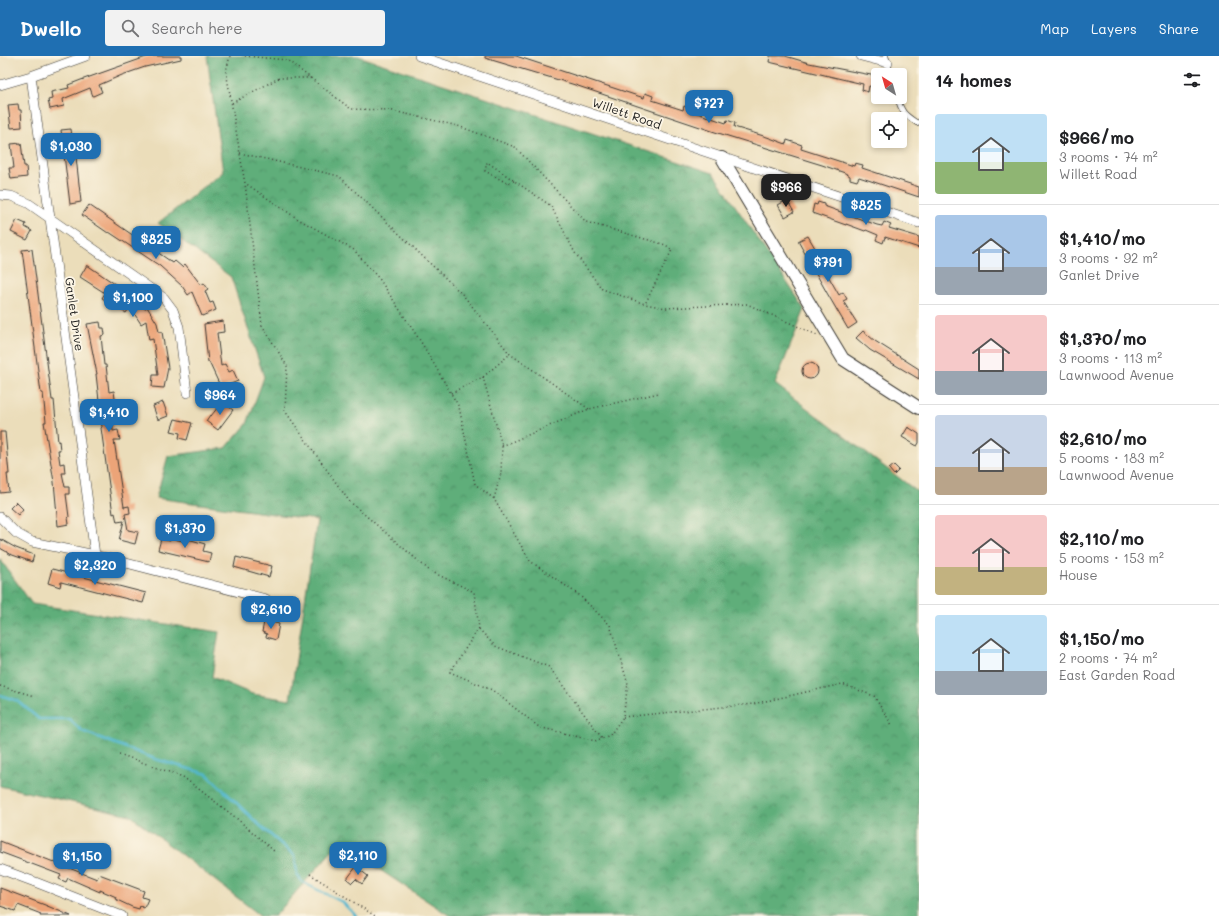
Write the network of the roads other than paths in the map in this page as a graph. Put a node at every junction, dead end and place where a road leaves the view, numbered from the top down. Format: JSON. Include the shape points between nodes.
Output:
{"nodes":[{"id":1,"x":86,"y":56,"type":"edge"},
{"id":2,"x":419,"y":56,"type":"edge"},
{"id":3,"x":861,"y":56,"type":"edge"},
{"id":4,"x":887,"y":60,"type":"edge"},
{"id":5,"x":31,"y":76,"type":"junction"},
{"id":6,"x":0,"y":84,"type":"edge"},
{"id":7,"x":899,"y":104,"type":"edge"},
{"id":8,"x":919,"y":122,"type":"edge"},
{"id":9,"x":722,"y":158,"type":"junction"},
{"id":10,"x":0,"y":196,"type":"edge"},
{"id":11,"x":50,"y":218,"type":"junction"},
{"id":12,"x":919,"y":223,"type":"edge"},
{"id":13,"x":187,"y":393,"type":"dead end"},
{"id":14,"x":919,"y":408,"type":"edge"},
{"id":15,"x":0,"y":517,"type":"edge"},
{"id":16,"x":95,"y":555,"type":"junction"},
{"id":17,"x":266,"y":599,"type":"dead end"},
{"id":18,"x":0,"y":869,"type":"edge"},
{"id":19,"x":122,"y":916,"type":"edge"}],
"edges":[{"from":1,"to":5,"type":"street"},
{"from":2,"to":9,"type":"street","name":"Willett Road"},
{"from":3,"to":4,"type":"street"},
{"from":5,"to":6,"type":"street"},
{"from":5,"to":11,"type":"street","name":"Ganlet Drive"},
{"from":7,"to":8,"type":"lane","via":[[906,116]]},
{"from":9,"to":12,"type":"street","name":"Willett Road"},
{"from":9,"to":14,"type":"street","via":[[844,359]]},
{"from":10,"to":11,"type":"street","via":[[11,196],[28,203]]},
{"from":11,"to":13,"type":"street","via":[[164,298],[173,310],[179,327]]},
{"from":11,"to":16,"type":"street","name":"Ganlet Drive"},
{"from":15,"to":16,"type":"street","via":[[16,533],[32,542]]},
{"from":16,"to":17,"type":"street"},
{"from":18,"to":19,"type":"street"}]}
